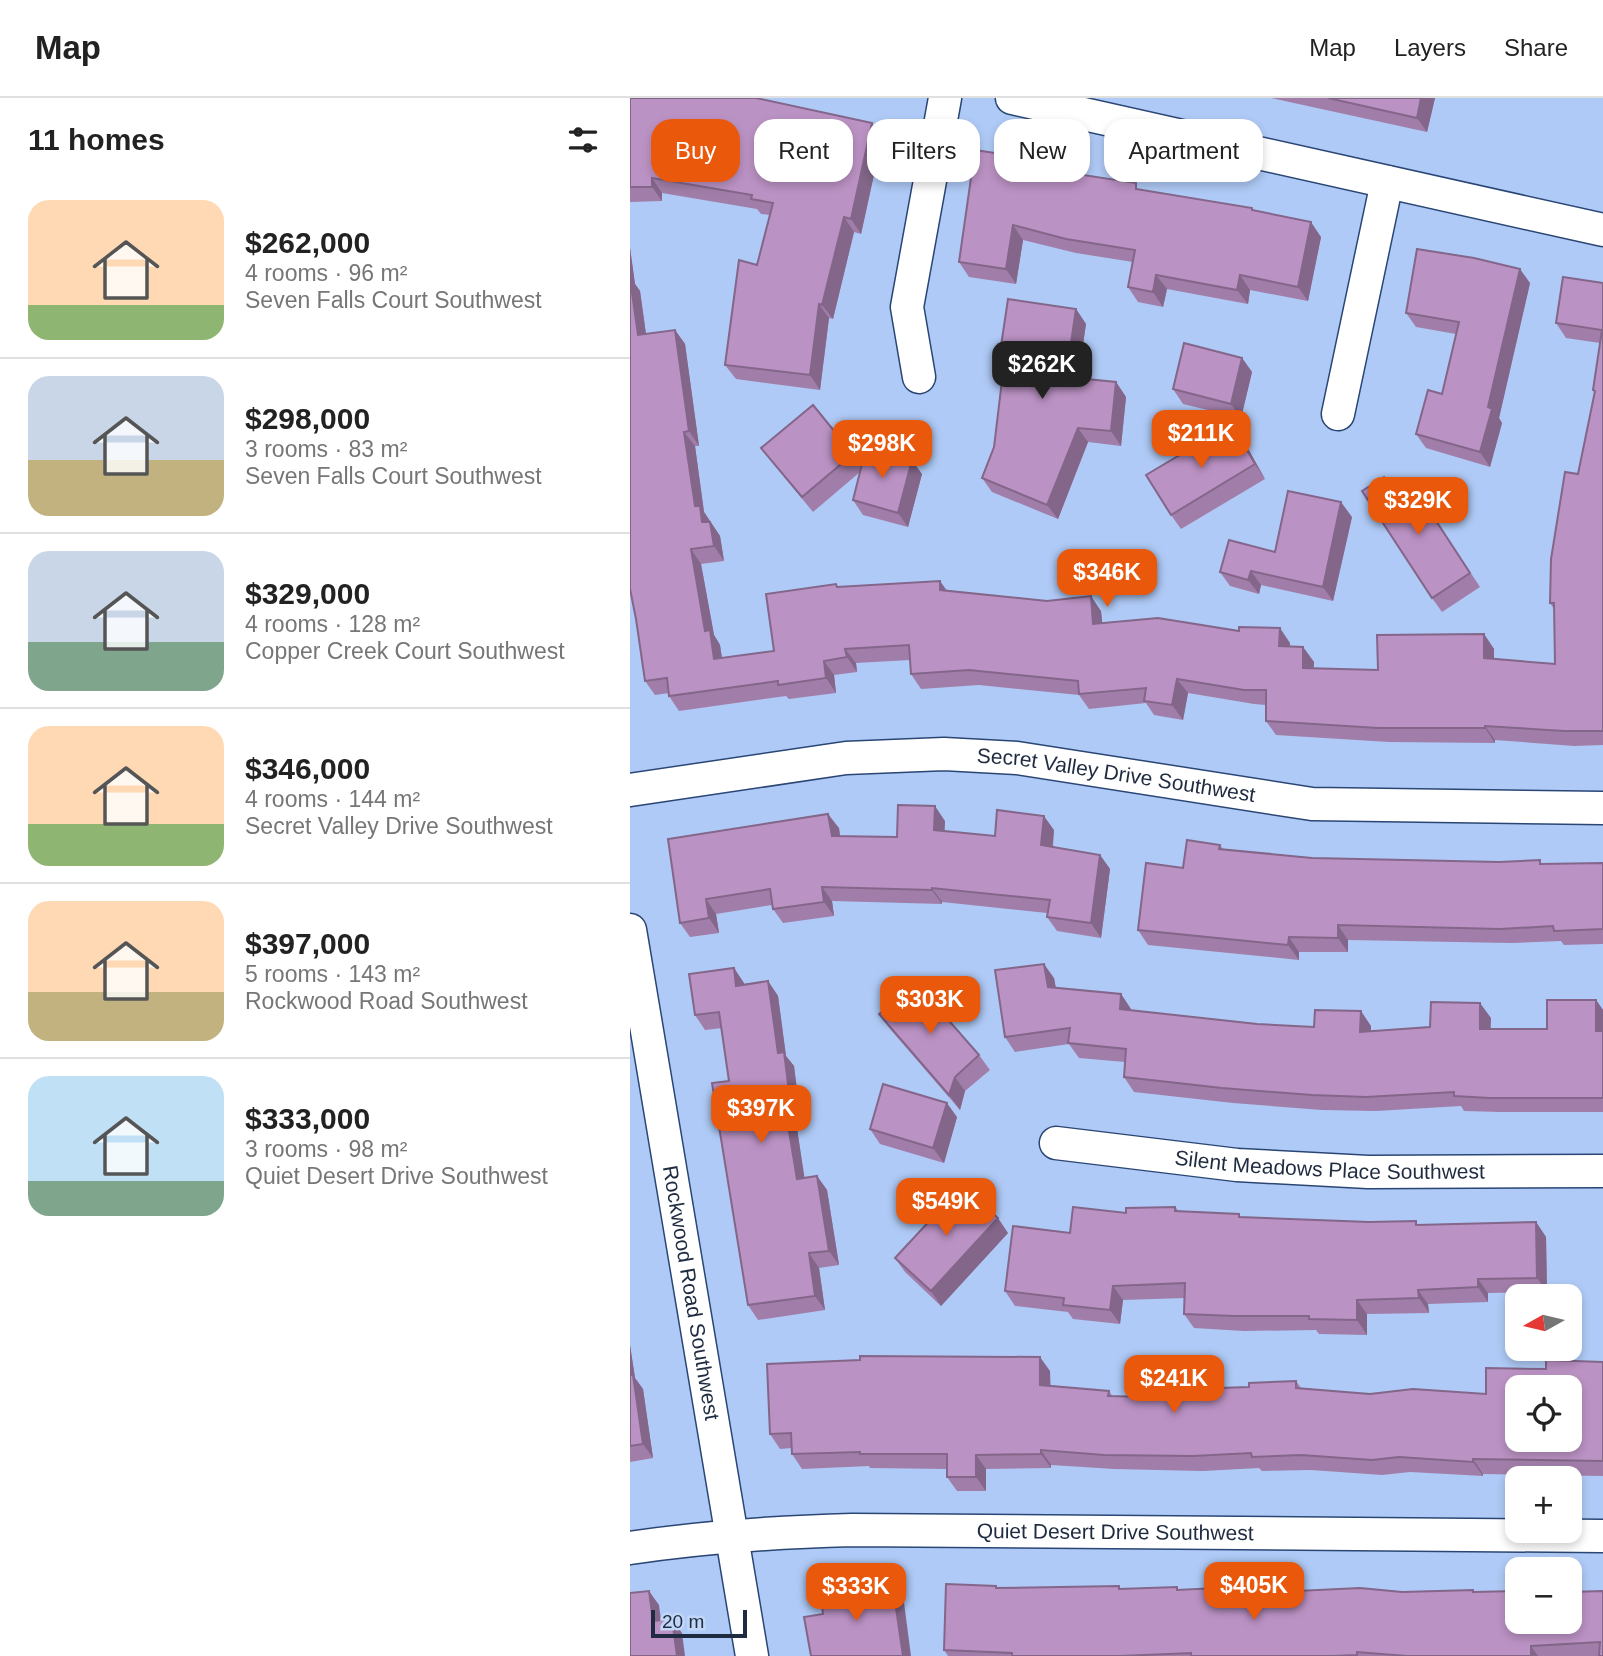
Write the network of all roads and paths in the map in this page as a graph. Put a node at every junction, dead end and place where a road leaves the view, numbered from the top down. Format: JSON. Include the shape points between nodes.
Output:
{"nodes":[{"id":1,"x":945,"y":98,"type":"edge"},
{"id":2,"x":1012,"y":98,"type":"edge"},
{"id":3,"x":1387,"y":182,"type":"junction"},
{"id":4,"x":1603,"y":230,"type":"edge"},
{"id":5,"x":919,"y":377,"type":"dead end"},
{"id":6,"x":1338,"y":414,"type":"dead end"},
{"id":7,"x":630,"y":790,"type":"edge"},
{"id":8,"x":1603,"y":808,"type":"edge"},
{"id":9,"x":630,"y":930,"type":"edge"},
{"id":10,"x":1056,"y":1143,"type":"dead end"},
{"id":11,"x":1603,"y":1171,"type":"edge"},
{"id":12,"x":732,"y":1535,"type":"junction"},
{"id":13,"x":1603,"y":1536,"type":"edge"},
{"id":14,"x":630,"y":1548,"type":"edge"},
{"id":15,"x":752,"y":1656,"type":"edge"}],
"edges":[{"from":1,"to":5,"type":"street","via":[[907,307]]},
{"from":2,"to":3,"type":"street"},
{"from":3,"to":4,"type":"street"},
{"from":3,"to":6,"type":"street"},
{"from":7,"to":8,"type":"street","name":"Secret Valley Drive Southwest","via":[[846,758],[944,754],[1017,758],[1312,804]]},
{"from":9,"to":12,"type":"street","name":"Rockwood Road Southwest"},
{"from":10,"to":11,"type":"street","name":"Silent Meadows Place Southwest","via":[[1237,1165],[1368,1172]]},
{"from":12,"to":13,"type":"street","name":"Quiet Desert Drive Southwest","via":[[852,1530]]},
{"from":12,"to":14,"type":"street","name":"Quiet Desert Drive Southwest"},
{"from":12,"to":15,"type":"street","name":"Rockwood Road Southwest"}]}
